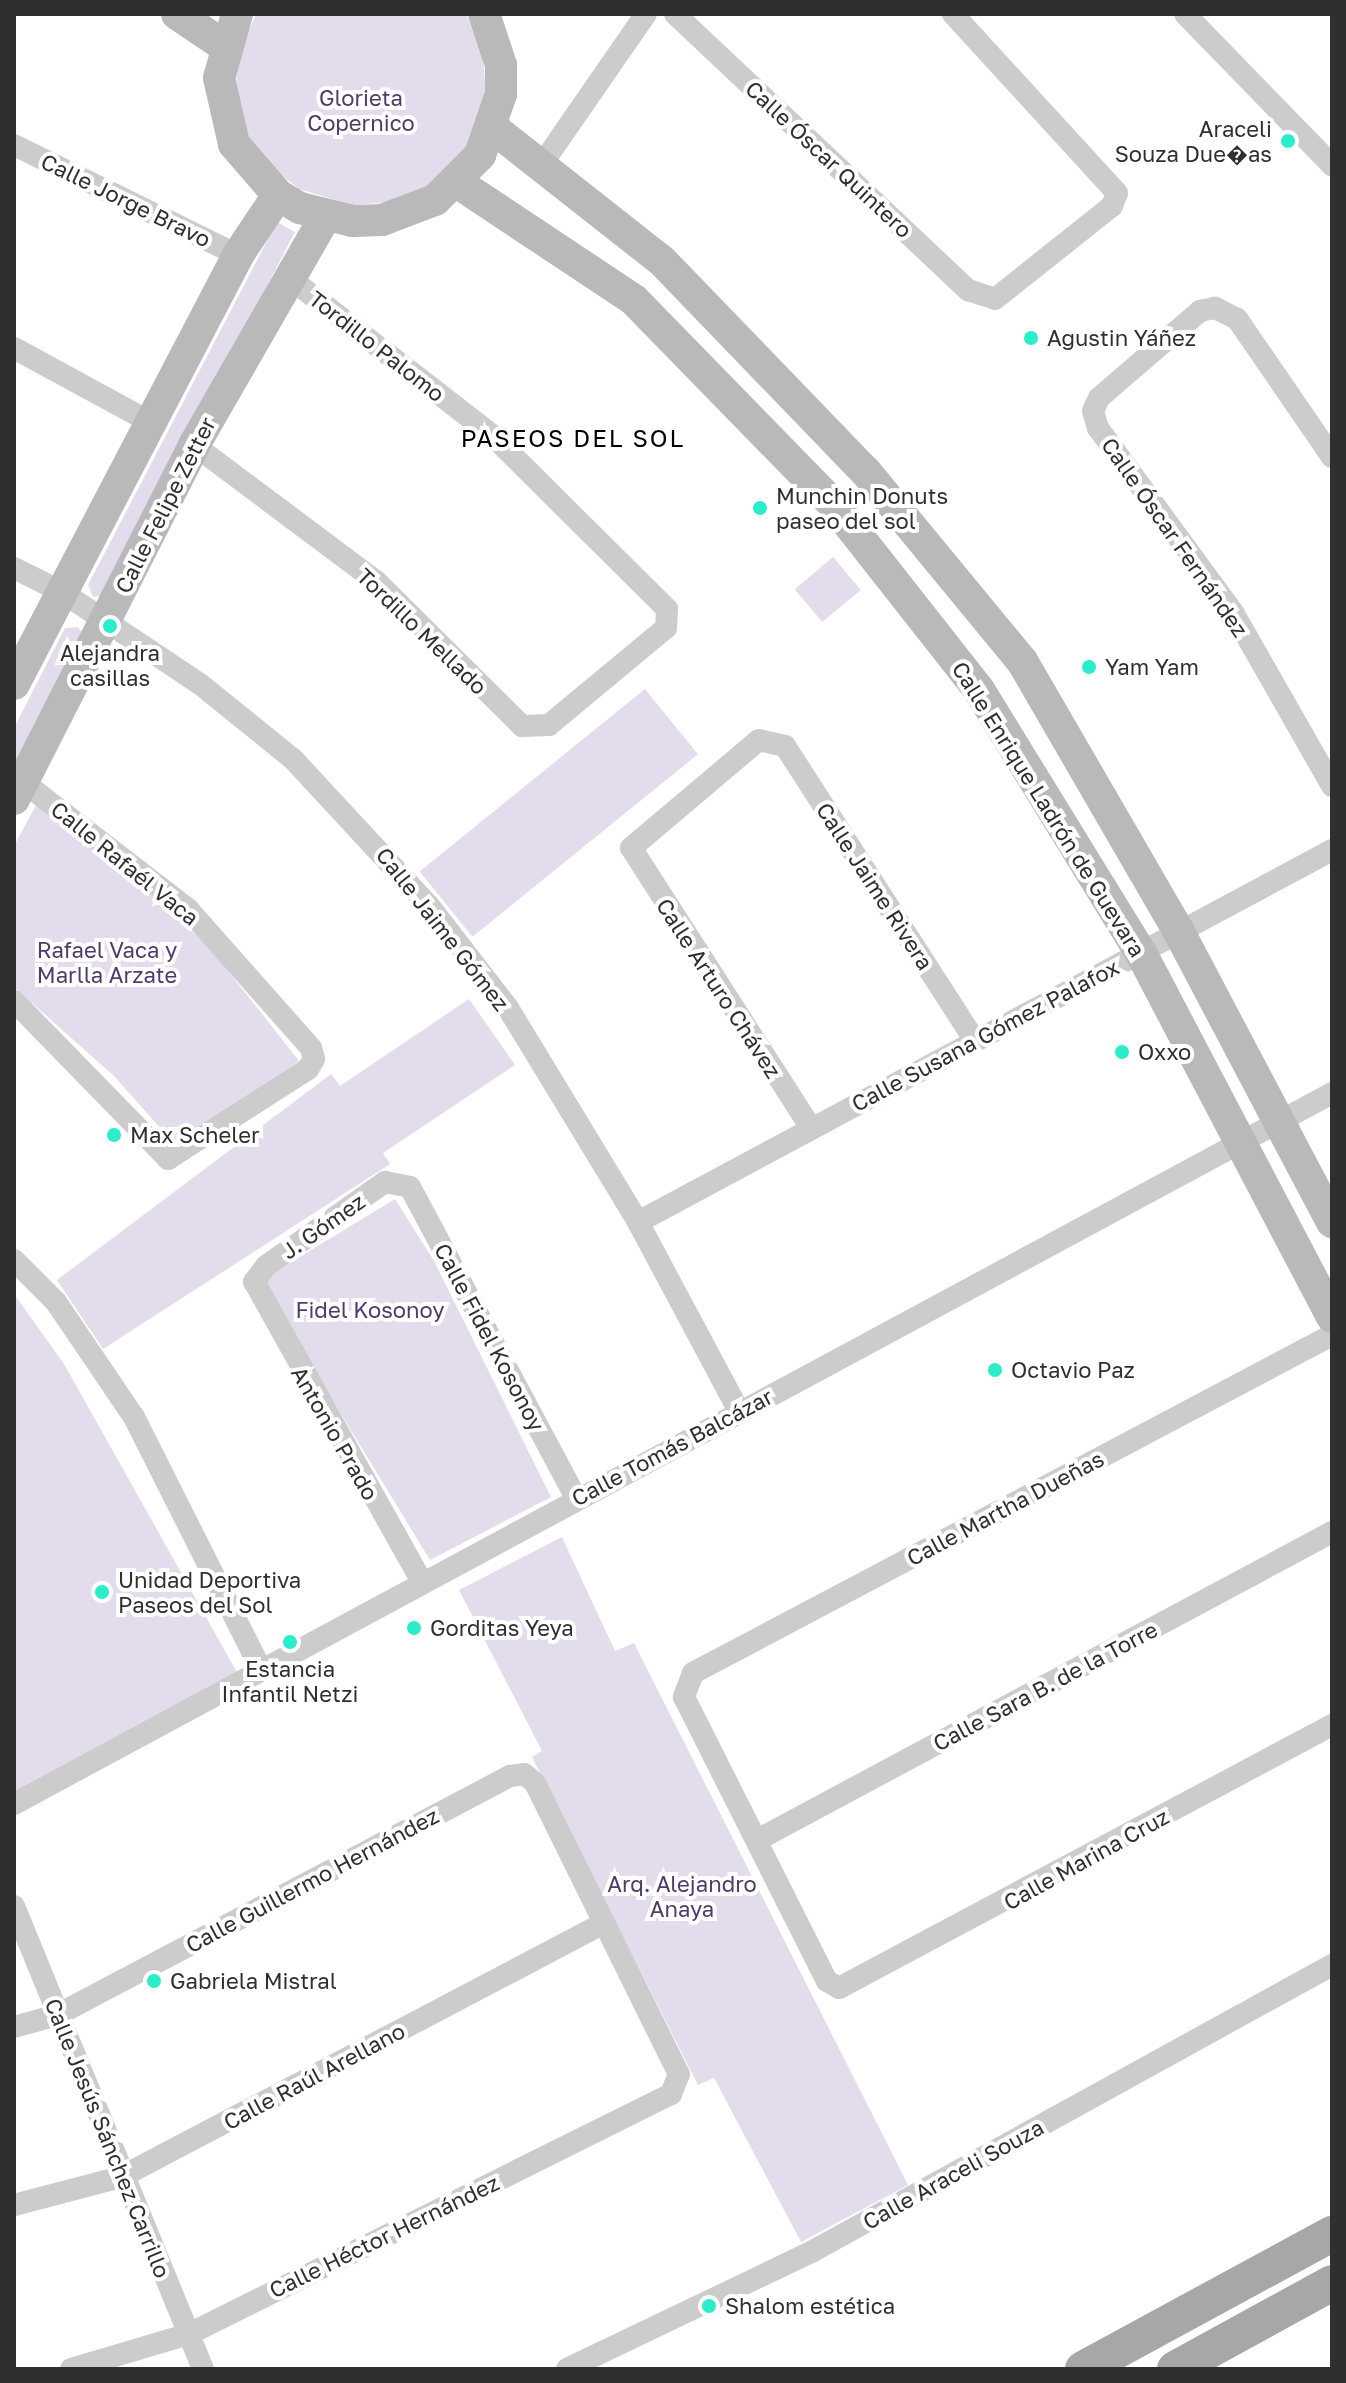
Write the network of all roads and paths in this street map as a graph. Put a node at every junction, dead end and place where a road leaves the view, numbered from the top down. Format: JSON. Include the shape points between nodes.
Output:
{"nodes":[{"id":1,"x":177,"y":14,"type":"edge"},
{"id":2,"x":237,"y":14,"type":"edge"},
{"id":3,"x":484,"y":14,"type":"edge"},
{"id":4,"x":646,"y":14,"type":"edge"},
{"id":5,"x":675,"y":14,"type":"edge"},
{"id":6,"x":953,"y":14,"type":"edge"},
{"id":7,"x":1185,"y":14,"type":"edge"},
{"id":8,"x":223,"y":45,"type":"junction"},
{"id":9,"x":493,"y":128,"type":"junction"},
{"id":10,"x":14,"y":145,"type":"edge"},
{"id":11,"x":1329,"y":156,"type":"edge"},
{"id":12,"x":540,"y":167,"type":"junction"},
{"id":13,"x":458,"y":183,"type":"junction"},
{"id":14,"x":278,"y":195,"type":"junction"},
{"id":15,"x":325,"y":217,"type":"junction"},
{"id":16,"x":238,"y":255,"type":"junction"},
{"id":17,"x":287,"y":276,"type":"junction"},
{"id":18,"x":14,"y":348,"type":"edge"},
{"id":19,"x":150,"y":422,"type":"junction"},
{"id":20,"x":194,"y":445,"type":"junction"},
{"id":21,"x":1332,"y":457,"type":"edge"},
{"id":22,"x":866,"y":472,"type":"junction"},
{"id":23,"x":832,"y":503,"type":"junction"},
{"id":24,"x":14,"y":568,"type":"edge"},
{"id":25,"x":62,"y":592,"type":"junction"},
{"id":26,"x":107,"y":620,"type":"junction"},
{"id":27,"x":14,"y":684,"type":"edge"},
{"id":28,"x":534,"y":730,"type":"joint"},
{"id":29,"x":769,"y":738,"type":"joint"},
{"id":30,"x":1332,"y":786,"type":"edge"},
{"id":31,"x":18,"y":791,"type":"edge"},
{"id":32,"x":1332,"y":850,"type":"edge"},
{"id":33,"x":1179,"y":932,"type":"junction"},
{"id":34,"x":1141,"y":953,"type":"junction"},
{"id":35,"x":14,"y":1001,"type":"edge"},
{"id":36,"x":975,"y":1041,"type":"junction"},
{"id":37,"x":1332,"y":1093,"type":"edge"},
{"id":38,"x":1278,"y":1122,"type":"junction"},
{"id":39,"x":811,"y":1128,"type":"junction"},
{"id":40,"x":1239,"y":1143,"type":"junction"},
{"id":41,"x":399,"y":1180,"type":"joint"},
{"id":42,"x":638,"y":1222,"type":"junction"},
{"id":43,"x":1332,"y":1222,"type":"edge"},
{"id":44,"x":14,"y":1260,"type":"edge"},
{"id":45,"x":254,"y":1282,"type":"joint"},
{"id":46,"x":1332,"y":1317,"type":"edge"},
{"id":47,"x":1332,"y":1335,"type":"edge"},
{"id":48,"x":739,"y":1411,"type":"junction"},
{"id":49,"x":576,"y":1498,"type":"junction"},
{"id":50,"x":1332,"y":1532,"type":"edge"},
{"id":51,"x":422,"y":1582,"type":"junction"},
{"id":52,"x":261,"y":1669,"type":"junction"},
{"id":53,"x":1332,"y":1725,"type":"edge"},
{"id":54,"x":14,"y":1804,"type":"edge"},
{"id":55,"x":759,"y":1839,"type":"junction"},
{"id":56,"x":14,"y":1906,"type":"edge"},
{"id":57,"x":604,"y":1923,"type":"junction"},
{"id":58,"x":1332,"y":1965,"type":"edge"},
{"id":59,"x":57,"y":2015,"type":"junction"},
{"id":60,"x":14,"y":2027,"type":"edge"},
{"id":61,"x":121,"y":2177,"type":"junction"},
{"id":62,"x":14,"y":2205,"type":"edge"},
{"id":63,"x":1332,"y":2234,"type":"edge"},
{"id":64,"x":1332,"y":2283,"type":"edge"},
{"id":65,"x":189,"y":2334,"type":"junction"},
{"id":66,"x":1218,"y":2359,"type":"edge"},
{"id":67,"x":71,"y":2369,"type":"edge"},
{"id":68,"x":203,"y":2369,"type":"edge"},
{"id":69,"x":567,"y":2369,"type":"edge"},
{"id":70,"x":1083,"y":2369,"type":"edge"},
{"id":71,"x":1175,"y":2369,"type":"edge"}],
"edges":[{"from":1,"to":8,"type":"street"},
{"from":2,"to":8,"type":"street"},
{"from":3,"to":9,"type":"street","via":[[501,65]]},
{"from":4,"to":12,"type":"street"},
{"from":5,"to":6,"type":"street","name":"Calle Óscar Quintero","via":[[985,300],[1002,296],[1112,206],[1117,193]]},
{"from":7,"to":11,"type":"street"},
{"from":8,"to":14,"type":"street","via":[[219,78],[230,133],[252,172]]},
{"from":9,"to":12,"type":"street","name":"Calle Enrique Ladrón de Guevara"},
{"from":9,"to":13,"type":"street"},
{"from":10,"to":16,"type":"street","name":"Calle Jorge Bravo"},
{"from":12,"to":22,"type":"street","name":"Calle Enrique Ladrón de Guevara","via":[[662,261]]},
{"from":13,"to":15,"type":"street","via":[[396,216]]},
{"from":13,"to":23,"type":"street","name":"Calle Enrique Ladrón de Guevara","via":[[634,300]]},
{"from":14,"to":15,"type":"street"},
{"from":14,"to":16,"type":"street"},
{"from":15,"to":17,"type":"street","name":"Calle Felipe Zetter"},
{"from":16,"to":19,"type":"street"},
{"from":17,"to":20,"type":"street","name":"Calle Felipe Zetter"},
{"from":17,"to":28,"type":"street","name":"Tordillo Palomo","via":[[492,435],[670,618],[622,667],[549,725]]},
{"from":18,"to":19,"type":"street"},
{"from":19,"to":25,"type":"street"},
{"from":20,"to":26,"type":"street","name":"Calle Felipe Zetter"},
{"from":20,"to":28,"type":"street","name":"Tordillo Mellado","via":[[376,581],[515,723]]},
{"from":21,"to":30,"type":"street","name":"Calle Óscar Fernández","via":[[1237,319],[1215,308],[1189,321],[1099,398],[1093,411],[1098,428],[1234,614]]},
{"from":22,"to":23,"type":"street"},
{"from":22,"to":33,"type":"street","name":"Calle Enrique Ladrón de Guevara","via":[[1022,661]]},
{"from":23,"to":34,"type":"street","name":"Calle Enrique Ladrón de Guevara","via":[[979,690]]},
{"from":24,"to":25,"type":"street","name":"Calle Jaime Gómez"},
{"from":25,"to":26,"type":"street","name":"Calle Jaime Gómez"},
{"from":25,"to":27,"type":"street"},
{"from":26,"to":31,"type":"street","name":"Calle Felipe Zetter"},
{"from":26,"to":42,"type":"street","name":"Calle Jaime Gómez","via":[[200,684],[293,759],[363,830],[508,1008]]},
{"from":29,"to":36,"type":"street","name":"Calle Jaime Rivera","via":[[785,746]]},
{"from":29,"to":39,"type":"street","name":"Calle Arturo Chávez","via":[[752,744],[631,848]]},
{"from":31,"to":35,"type":"street","name":"Calle Rafaél Vaca","via":[[188,909],[314,1059],[308,1069],[168,1159]]},
{"from":32,"to":33,"type":"street","name":"Calle Susana Gómez Palafox"},
{"from":33,"to":34,"type":"street","name":"Calle Susana Gómez Palafox"},
{"from":33,"to":38,"type":"street","name":"Calle Enrique Ladrón de Guevara"},
{"from":34,"to":36,"type":"street","name":"Calle Susana Gómez Palafox"},
{"from":34,"to":40,"type":"street","name":"Calle Enrique Ladrón de Guevara"},
{"from":36,"to":39,"type":"street","name":"Calle Susana Gómez Palafox"},
{"from":37,"to":38,"type":"street","name":"Calle Tomás Balcázar"},
{"from":38,"to":40,"type":"street","name":"Calle Tomás Balcázar"},
{"from":38,"to":43,"type":"street","name":"Calle Enrique Ladrón de Guevara"},
{"from":39,"to":42,"type":"street","name":"Calle Susana Gómez Palafox"},
{"from":40,"to":46,"type":"street","name":"Calle Enrique Ladrón de Guevara"},
{"from":40,"to":48,"type":"street","name":"Calle Tomás Balcázar"},
{"from":41,"to":45,"type":"street","name":"J. Gómez","via":[[385,1182],[279,1257]]},
{"from":41,"to":49,"type":"street","name":"Calle Fidel Kosonoy","via":[[410,1187]]},
{"from":42,"to":48,"type":"street","name":"Calle Jaime Gómez"},
{"from":44,"to":52,"type":"street","via":[[56,1302],[134,1417]]},
{"from":45,"to":51,"type":"street","name":"Antonio Prado","via":[[259,1301]]},
{"from":47,"to":55,"type":"street","name":"Calle Martha Dueñas","via":[[693,1673],[684,1687],[686,1706]]},
{"from":48,"to":49,"type":"street","name":"Calle Tomás Balcázar"},
{"from":49,"to":51,"type":"street","name":"Calle Tomás Balcázar"},
{"from":50,"to":55,"type":"street","name":"Calle Sara B. de la Torre"},
{"from":51,"to":52,"type":"street","name":"Calle Tomás Balcázar"},
{"from":52,"to":54,"type":"street","name":"Calle Tomás Balcázar"},
{"from":53,"to":55,"type":"street","name":"Calle Marina Cruz","via":[[839,1988],[827,1981]]},
{"from":56,"to":59,"type":"street","name":"Calle Jesús Sánchez Carrillo"},
{"from":57,"to":59,"type":"street","name":"Calle Guillermo Hernández","via":[[535,1783],[524,1774],[510,1776]]},
{"from":57,"to":61,"type":"street","name":"Calle Raúl Arellano"},
{"from":57,"to":65,"type":"street","name":"Calle Héctor Hernández","via":[[679,2074],[671,2094]]},
{"from":58,"to":69,"type":"street","name":"Calle Araceli Souza","via":[[813,2251]]},
{"from":59,"to":60,"type":"street","name":"Calle Guillermo Hernández"},
{"from":59,"to":61,"type":"street","name":"Calle Jesús Sánchez Carrillo"},
{"from":61,"to":62,"type":"street","name":"Calle Raúl Arellano"},
{"from":61,"to":65,"type":"street","name":"Calle Jesús Sánchez Carrillo"},
{"from":63,"to":70,"type":"main road"},
{"from":64,"to":66,"type":"main road"},
{"from":65,"to":67,"type":"street","name":"Calle Héctor Hernández"},
{"from":65,"to":68,"type":"street","name":"Calle Jesús Sánchez Carrillo"},
{"from":66,"to":71,"type":"main road"}]}
